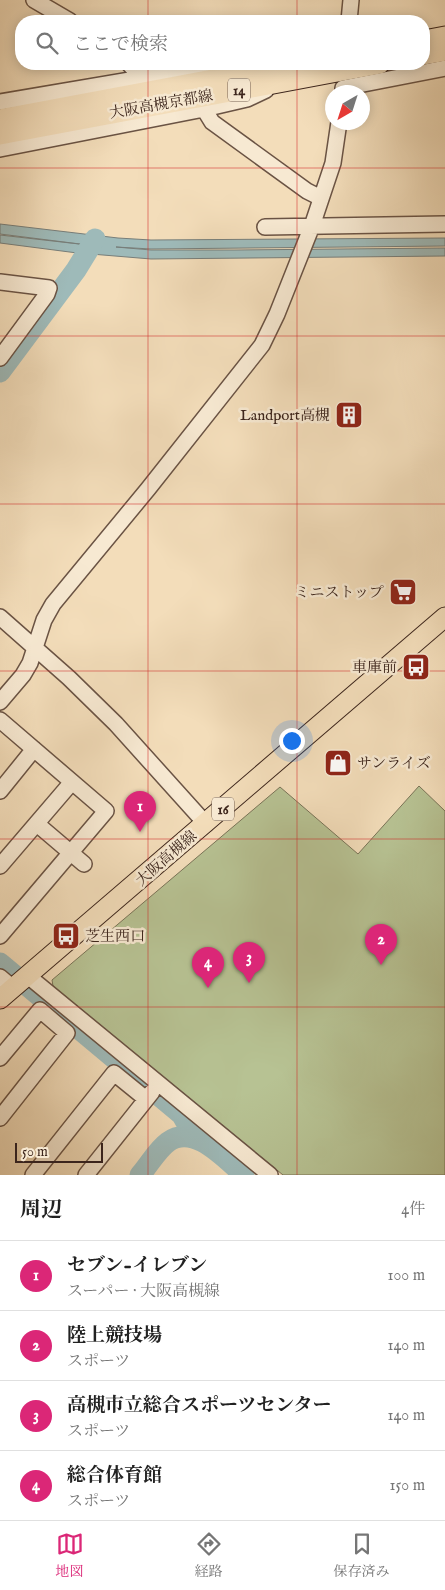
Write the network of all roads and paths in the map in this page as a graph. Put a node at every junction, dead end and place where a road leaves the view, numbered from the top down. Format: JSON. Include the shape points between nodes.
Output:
{"nodes":[{"id":1,"x":34,"y":0,"type":"edge"},
{"id":2,"x":351,"y":0,"type":"edge"},
{"id":3,"x":60,"y":15,"type":"edge"},
{"id":4,"x":350,"y":15,"type":"edge"},
{"id":5,"x":445,"y":36,"type":"edge"},
{"id":6,"x":430,"y":39,"type":"edge"},
{"id":7,"x":445,"y":51,"type":"edge"},
{"id":8,"x":430,"y":55,"type":"edge"},
{"id":9,"x":445,"y":68,"type":"edge"},
{"id":10,"x":135,"y":70,"type":"edge"},
{"id":11,"x":186,"y":70,"type":"edge"},
{"id":12,"x":272,"y":70,"type":"edge"},
{"id":13,"x":276,"y":70,"type":"edge"},
{"id":14,"x":284,"y":70,"type":"edge"},
{"id":15,"x":366,"y":70,"type":"edge"},
{"id":16,"x":427,"y":70,"type":"edge"},
{"id":17,"x":430,"y":70,"type":"edge"},
{"id":18,"x":141,"y":77,"type":"junction"},
{"id":19,"x":344,"y":79,"type":"edge"},
{"id":20,"x":0,"y":102,"type":"edge"},
{"id":21,"x":97,"y":109,"type":"junction"},
{"id":22,"x":204,"y":109,"type":"junction"},
{"id":23,"x":0,"y":119,"type":"edge"},
{"id":24,"x":337,"y":130,"type":"edge"},
{"id":25,"x":0,"y":135,"type":"edge"},
{"id":26,"x":0,"y":149,"type":"edge"},
{"id":27,"x":321,"y":198,"type":"junction"},
{"id":28,"x":445,"y":224,"type":"edge"},
{"id":29,"x":312,"y":226,"type":"junction"},
{"id":30,"x":265,"y":227,"type":"dead end"},
{"id":31,"x":0,"y":282,"type":"edge"},
{"id":32,"x":0,"y":358,"type":"edge"},
{"id":33,"x":0,"y":617,"type":"edge"},
{"id":34,"x":445,"y":618,"type":"edge"},
{"id":35,"x":35,"y":648,"type":"junction"},
{"id":36,"x":0,"y":702,"type":"edge"},
{"id":37,"x":0,"y":720,"type":"edge"},
{"id":38,"x":34,"y":749,"type":"junction"},
{"id":39,"x":72,"y":782,"type":"junction"},
{"id":40,"x":0,"y":791,"type":"edge"},
{"id":41,"x":37,"y":824,"type":"junction"},
{"id":42,"x":206,"y":824,"type":"junction"},
{"id":43,"x":70,"y":853,"type":"junction"},
{"id":44,"x":84,"y":864,"type":"dead end"},
{"id":45,"x":0,"y":866,"type":"edge"},
{"id":46,"x":0,"y":936,"type":"edge"},
{"id":47,"x":28,"y":976,"type":"junction"},
{"id":48,"x":4,"y":988,"type":"edge"},
{"id":49,"x":61,"y":1002,"type":"junction"},
{"id":50,"x":49,"y":1018,"type":"junction"},
{"id":51,"x":0,"y":1058,"type":"edge"},
{"id":52,"x":152,"y":1091,"type":"junction"},
{"id":53,"x":0,"y":1118,"type":"edge"},
{"id":54,"x":33,"y":1175,"type":"edge"},
{"id":55,"x":86,"y":1175,"type":"edge"},
{"id":56,"x":270,"y":1175,"type":"edge"}],
"edges":[{"from":1,"to":3,"type":"street"},
{"from":2,"to":4,"type":"street"},
{"from":5,"to":6,"type":"main road"},
{"from":7,"to":8,"type":"main road"},
{"from":9,"to":17,"type":"street"},
{"from":10,"to":18,"type":"street"},
{"from":11,"to":18,"type":"street"},
{"from":12,"to":21,"type":"main road","name":"大阪高槻京都線","number":"14"},
{"from":13,"to":22,"type":"street","via":[[247,99]]},
{"from":14,"to":19,"type":"main road","name":"大阪高槻京都線","number":"14"},
{"from":15,"to":19,"type":"main road","name":"大阪高槻京都線","number":"14"},
{"from":16,"to":19,"type":"street"},
{"from":18,"to":20,"type":"street"},
{"from":21,"to":23,"type":"main road","name":"大阪高槻京都線","number":"14"},
{"from":21,"to":25,"type":"main road","name":"大阪高槻京都線","number":"14"},
{"from":22,"to":26,"type":"street"},
{"from":22,"to":27,"type":"street","via":[[212,122]]},
{"from":24,"to":27,"type":"street","via":[[333,163]]},
{"from":27,"to":29,"type":"street"},
{"from":28,"to":29,"type":"street"},
{"from":29,"to":30,"type":"street"},
{"from":29,"to":35,"type":"street","via":[[262,345],[54,604],[44,620]]},
{"from":31,"to":32,"type":"street","via":[[49,288]]},
{"from":33,"to":35,"type":"street"},
{"from":34,"to":42,"type":"main road","name":"大阪高槻線","number":"16"},
{"from":35,"to":36,"type":"street","via":[[23,675]]},
{"from":35,"to":42,"type":"street","via":[[116,724]]},
{"from":37,"to":38,"type":"street"},
{"from":38,"to":39,"type":"street"},
{"from":38,"to":40,"type":"street"},
{"from":39,"to":41,"type":"street"},
{"from":39,"to":43,"type":"street","via":[[106,811]]},
{"from":41,"to":43,"type":"street"},
{"from":41,"to":45,"type":"street"},
{"from":42,"to":47,"type":"main road","name":"大阪高槻線","number":"16"},
{"from":43,"to":44,"type":"street"},
{"from":43,"to":46,"type":"street"},
{"from":47,"to":48,"type":"main road","name":"大阪高槻線","number":"16"},
{"from":47,"to":49,"type":"street"},
{"from":49,"to":50,"type":"street"},
{"from":49,"to":52,"type":"street"},
{"from":50,"to":51,"type":"street","via":[[40,1010]]},
{"from":50,"to":53,"type":"street","via":[[68,1033]]},
{"from":52,"to":54,"type":"street","via":[[114,1073]]},
{"from":52,"to":55,"type":"street"},
{"from":52,"to":56,"type":"street"}]}
